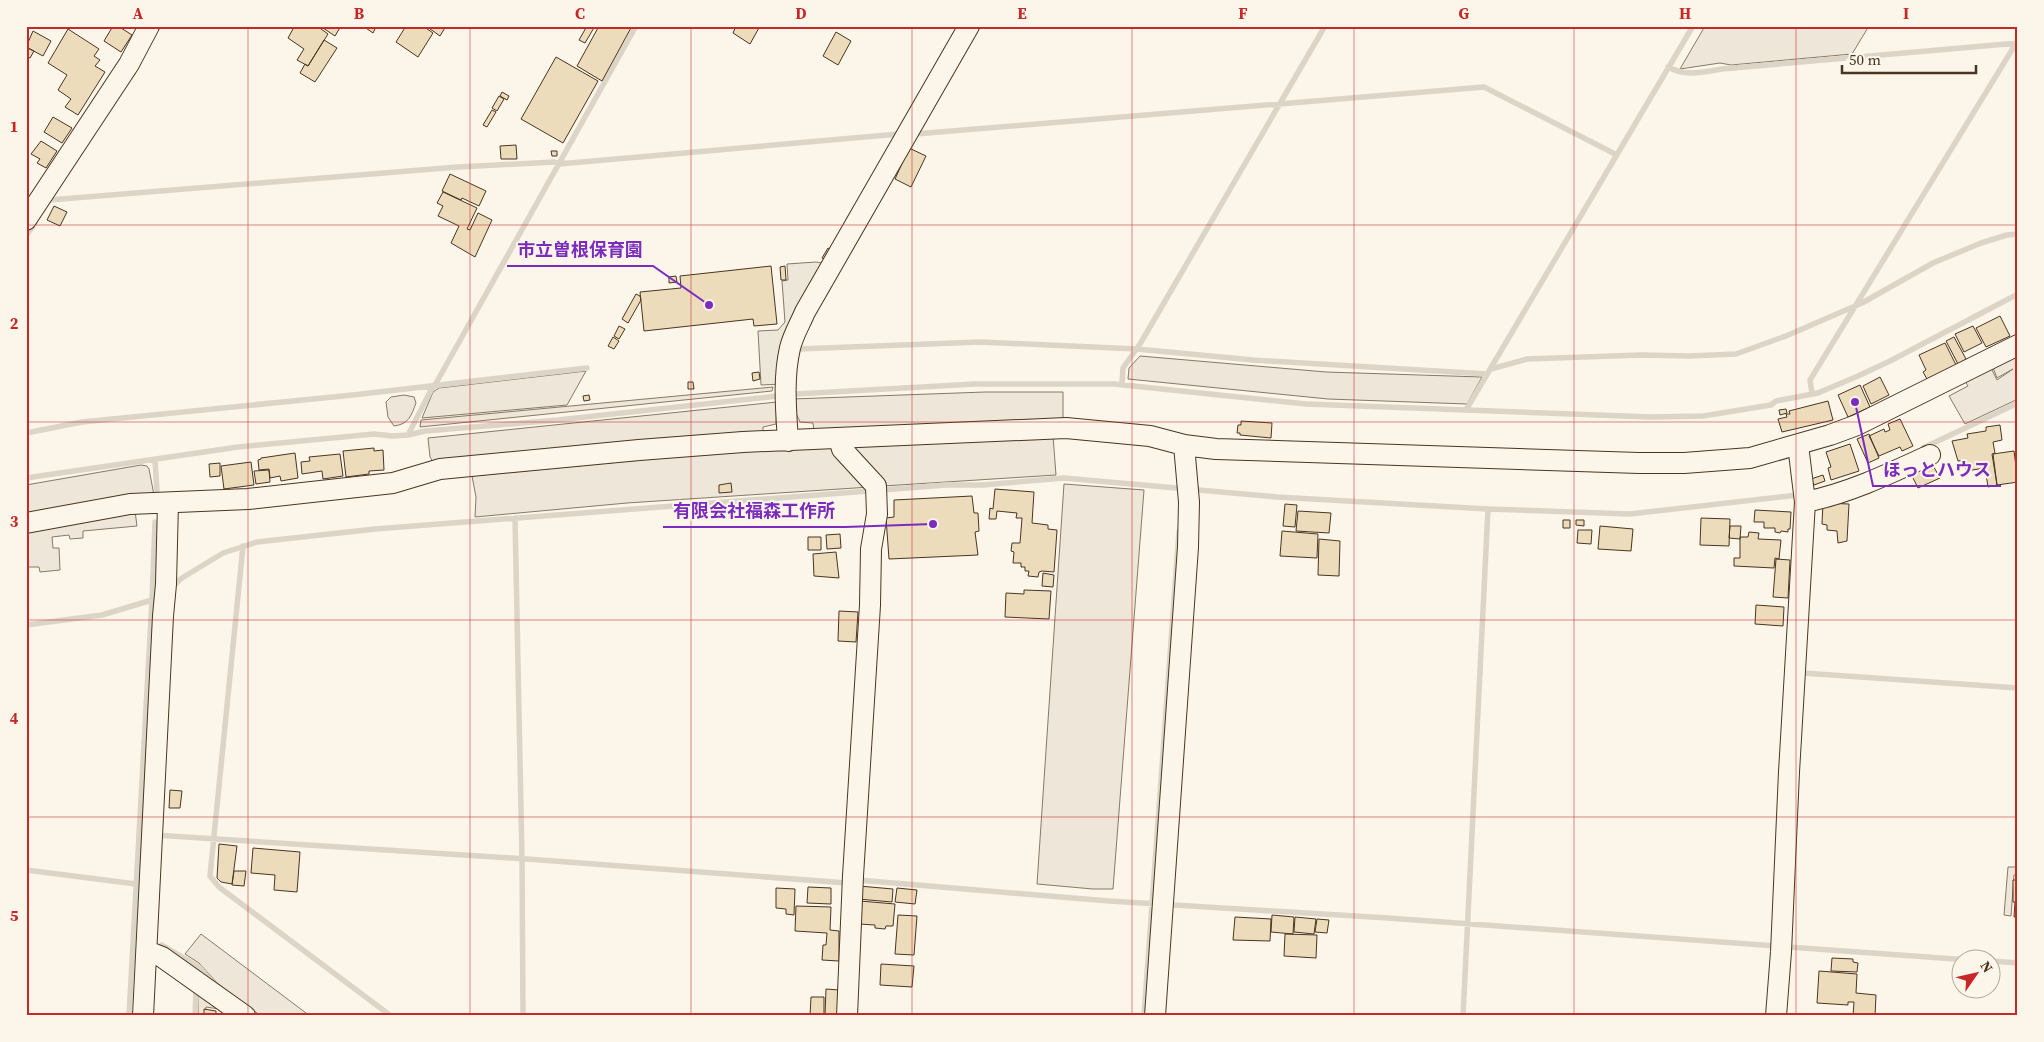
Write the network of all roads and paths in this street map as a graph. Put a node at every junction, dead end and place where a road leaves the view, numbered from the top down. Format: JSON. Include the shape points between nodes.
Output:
{"nodes":[{"id":1,"x":149,"y":26,"type":"edge"},
{"id":2,"x":969,"y":26,"type":"edge"},
{"id":3,"x":26,"y":220,"type":"edge"},
{"id":4,"x":2018,"y":345,"type":"edge"},
{"id":5,"x":839,"y":438,"type":"junction"},
{"id":6,"x":788,"y":441,"type":"junction"},
{"id":7,"x":1184,"y":445,"type":"junction"},
{"id":8,"x":1798,"y":445,"type":"junction"},
{"id":9,"x":1930,"y":455,"type":"dead end"},
{"id":10,"x":1804,"y":502,"type":"junction"},
{"id":11,"x":168,"y":503,"type":"junction"},
{"id":12,"x":26,"y":523,"type":"edge"},
{"id":13,"x":147,"y":951,"type":"junction"},
{"id":14,"x":143,"y":1016,"type":"edge"},
{"id":15,"x":245,"y":1016,"type":"edge"},
{"id":16,"x":847,"y":1016,"type":"edge"},
{"id":17,"x":1155,"y":1016,"type":"edge"},
{"id":18,"x":1776,"y":1016,"type":"edge"}],
"edges":[{"from":1,"to":3,"type":"street","via":[[129,64]]},
{"from":2,"to":6,"type":"street","via":[[805,312],[790,347],[786,393]]},
{"from":4,"to":8,"type":"street","via":[[1864,422]]},
{"from":5,"to":6,"type":"street"},
{"from":5,"to":7,"type":"street","via":[[1066,428],[1150,436]]},
{"from":5,"to":16,"type":"street","via":[[842,449],[876,490],[877,514],[871,549]]},
{"from":6,"to":11,"type":"street","via":[[689,445],[440,469],[393,483],[248,499]]},
{"from":7,"to":8,"type":"street","via":[[1216,449],[1639,463],[1750,458]]},
{"from":7,"to":17,"type":"street","via":[[1188,491],[1187,557]]},
{"from":8,"to":10,"type":"street"},
{"from":9,"to":10,"type":"street","via":[[1876,480]]},
{"from":10,"to":18,"type":"street"},
{"from":11,"to":12,"type":"street","via":[[130,504]]},
{"from":11,"to":13,"type":"street"},
{"from":13,"to":14,"type":"street"},
{"from":13,"to":15,"type":"street","via":[[162,956]]}]}
